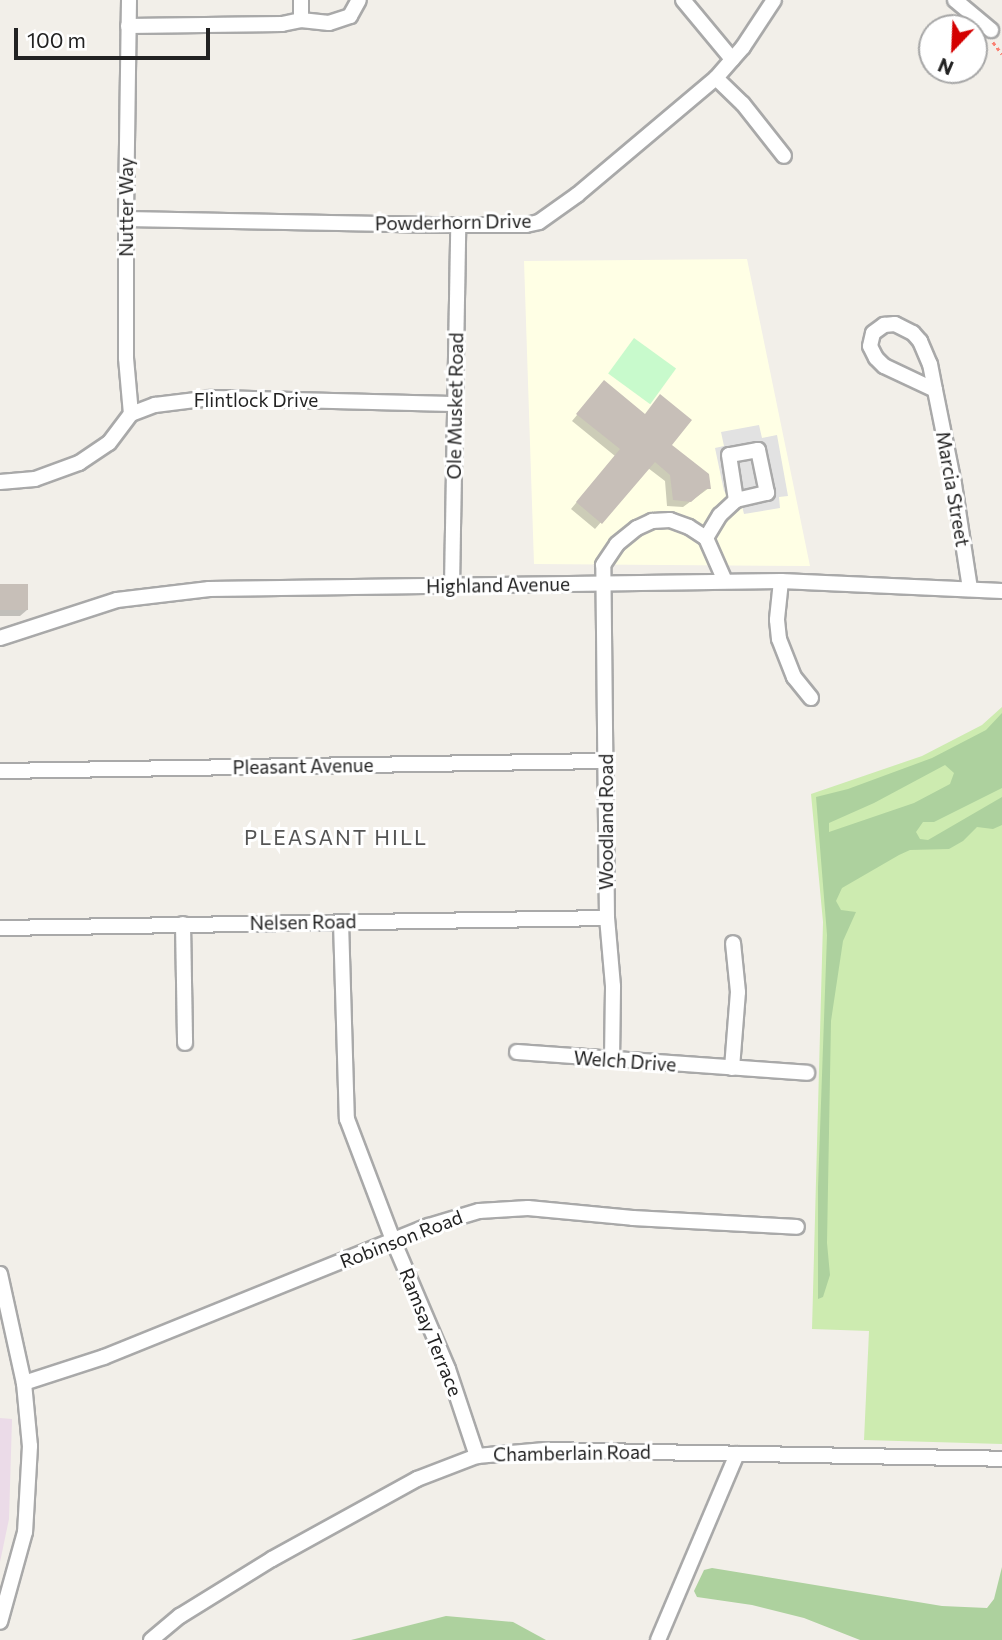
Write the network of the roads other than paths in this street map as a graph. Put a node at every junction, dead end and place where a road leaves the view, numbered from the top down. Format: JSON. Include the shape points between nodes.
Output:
{"nodes":[{"id":1,"x":128,"y":0,"type":"edge"},
{"id":2,"x":300,"y":0,"type":"edge"},
{"id":3,"x":359,"y":0,"type":"edge"},
{"id":4,"x":682,"y":0,"type":"edge"},
{"id":5,"x":774,"y":0,"type":"edge"},
{"id":6,"x":956,"y":0,"type":"edge"},
{"id":7,"x":301,"y":19,"type":"junction"},
{"id":8,"x":128,"y":26,"type":"junction"},
{"id":9,"x":992,"y":36,"type":"road end"},
{"id":10,"x":732,"y":59,"type":"junction"},
{"id":11,"x":716,"y":78,"type":"junction"},
{"id":12,"x":785,"y":156,"type":"dead end"},
{"id":13,"x":126,"y":219,"type":"junction"},
{"id":14,"x":458,"y":225,"type":"junction"},
{"id":15,"x":935,"y":390,"type":"junction"},
{"id":16,"x":455,"y":404,"type":"junction"},
{"id":17,"x":131,"y":414,"type":"junction"},
{"id":18,"x":0,"y":482,"type":"edge"},
{"id":19,"x":736,"y":500,"type":"dead end"},
{"id":20,"x":706,"y":538,"type":"junction"},
{"id":21,"x":725,"y":581,"type":"junction"},
{"id":22,"x":781,"y":581,"type":"junction"},
{"id":23,"x":603,"y":582,"type":"junction"},
{"id":24,"x":452,"y":586,"type":"junction"},
{"id":25,"x":970,"y":589,"type":"junction"},
{"id":26,"x":1002,"y":591,"type":"edge"},
{"id":27,"x":0,"y":638,"type":"edge"},
{"id":28,"x":811,"y":698,"type":"dead end"},
{"id":29,"x":606,"y":761,"type":"junction"},
{"id":30,"x":0,"y":771,"type":"edge"},
{"id":31,"x":607,"y":918,"type":"junction"},
{"id":32,"x":341,"y":922,"type":"junction"},
{"id":33,"x":183,"y":925,"type":"junction"},
{"id":34,"x":0,"y":928,"type":"edge"},
{"id":35,"x":733,"y":943,"type":"dead end"},
{"id":36,"x":185,"y":1044,"type":"dead end"},
{"id":37,"x":517,"y":1052,"type":"dead end"},
{"id":38,"x":612,"y":1060,"type":"junction"},
{"id":39,"x":732,"y":1068,"type":"junction"},
{"id":40,"x":807,"y":1073,"type":"dead end"},
{"id":41,"x":797,"y":1227,"type":"dead end"},
{"id":42,"x":394,"y":1240,"type":"junction"},
{"id":43,"x":0,"y":1274,"type":"edge"},
{"id":44,"x":24,"y":1382,"type":"junction"},
{"id":45,"x":737,"y":1454,"type":"junction"},
{"id":46,"x":477,"y":1456,"type":"junction"},
{"id":47,"x":1002,"y":1459,"type":"edge"},
{"id":48,"x":0,"y":1622,"type":"edge"},
{"id":49,"x":151,"y":1640,"type":"edge"},
{"id":50,"x":659,"y":1640,"type":"edge"}],
"edges":[{"from":1,"to":8,"type":"street","name":"Nutter Way"},
{"from":2,"to":7,"type":"street"},
{"from":3,"to":7,"type":"street","via":[[354,12],[340,22]]},
{"from":4,"to":10,"type":"street"},
{"from":5,"to":10,"type":"street","name":"Powderhorn Drive"},
{"from":6,"to":9,"type":"street"},
{"from":7,"to":8,"type":"street","via":[[282,24]]},
{"from":8,"to":13,"type":"street","name":"Nutter Way"},
{"from":10,"to":11,"type":"street","name":"Powderhorn Drive"},
{"from":11,"to":12,"type":"street"},
{"from":11,"to":14,"type":"street","name":"Powderhorn Drive","via":[[539,222]]},
{"from":13,"to":14,"type":"street","name":"Powderhorn Drive"},
{"from":13,"to":17,"type":"street","name":"Nutter Way","via":[[126,358]]},
{"from":14,"to":16,"type":"street","name":"Ole Musket Road"},
{"from":15,"to":15,"type":"street","name":"Marcia Street","via":[[926,352],[913,333],[895,324],[873,333],[870,346],[884,366]]},
{"from":15,"to":25,"type":"street","name":"Marcia Street"},
{"from":16,"to":17,"type":"street","name":"Flintlock Drive","via":[[211,398],[142,408]]},
{"from":16,"to":24,"type":"street","name":"Ole Musket Road"},
{"from":17,"to":18,"type":"street","via":[[109,443],[79,463],[35,479]]},
{"from":19,"to":20,"type":"street"},
{"from":20,"to":21,"type":"street"},
{"from":20,"to":23,"type":"street","name":"Woodland Road","via":[[670,520],[644,524],[612,550],[603,565]]},
{"from":21,"to":22,"type":"street","name":"Highland Avenue"},
{"from":21,"to":23,"type":"street","name":"Highland Avenue"},
{"from":22,"to":25,"type":"street","name":"Highland Avenue"},
{"from":22,"to":28,"type":"street","via":[[779,639],[794,677]]},
{"from":23,"to":24,"type":"street","name":"Highland Avenue"},
{"from":23,"to":29,"type":"street","name":"Woodland Road"},
{"from":24,"to":27,"type":"street","name":"Highland Avenue","via":[[168,592],[67,613]]},
{"from":25,"to":26,"type":"street","name":"Highland Avenue"},
{"from":29,"to":30,"type":"street","name":"Pleasant Avenue"},
{"from":29,"to":31,"type":"street","name":"Woodland Road"},
{"from":31,"to":32,"type":"street","name":"Nelsen Road"},
{"from":31,"to":38,"type":"street","name":"Woodland Road","via":[[613,973]]},
{"from":32,"to":33,"type":"street","name":"Nelsen Road"},
{"from":32,"to":42,"type":"street","name":"Ramsay Terrace","via":[[346,1108],[352,1136]]},
{"from":33,"to":34,"type":"street","name":"Nelsen Road"},
{"from":33,"to":36,"type":"street"},
{"from":35,"to":39,"type":"street","via":[[738,992]]},
{"from":37,"to":38,"type":"street","name":"Welch Drive"},
{"from":38,"to":39,"type":"street","name":"Welch Drive"},
{"from":39,"to":40,"type":"street","name":"Welch Drive"},
{"from":41,"to":42,"type":"street","name":"Robinson Road","via":[[503,1208],[454,1217]]},
{"from":42,"to":44,"type":"street","name":"Robinson Road","via":[[104,1357]]},
{"from":42,"to":46,"type":"street","name":"Ramsay Terrace","via":[[449,1369]]},
{"from":43,"to":44,"type":"street"},
{"from":44,"to":48,"type":"street","via":[[30,1446],[27,1512],[19,1564]]},
{"from":45,"to":46,"type":"street","name":"Chamberlain Road","via":[[545,1450]]},
{"from":45,"to":47,"type":"street","name":"Chamberlain Road"},
{"from":45,"to":50,"type":"street"},
{"from":46,"to":49,"type":"street","name":"Chamberlain Road","via":[[417,1479],[272,1559],[180,1616]]}]}
